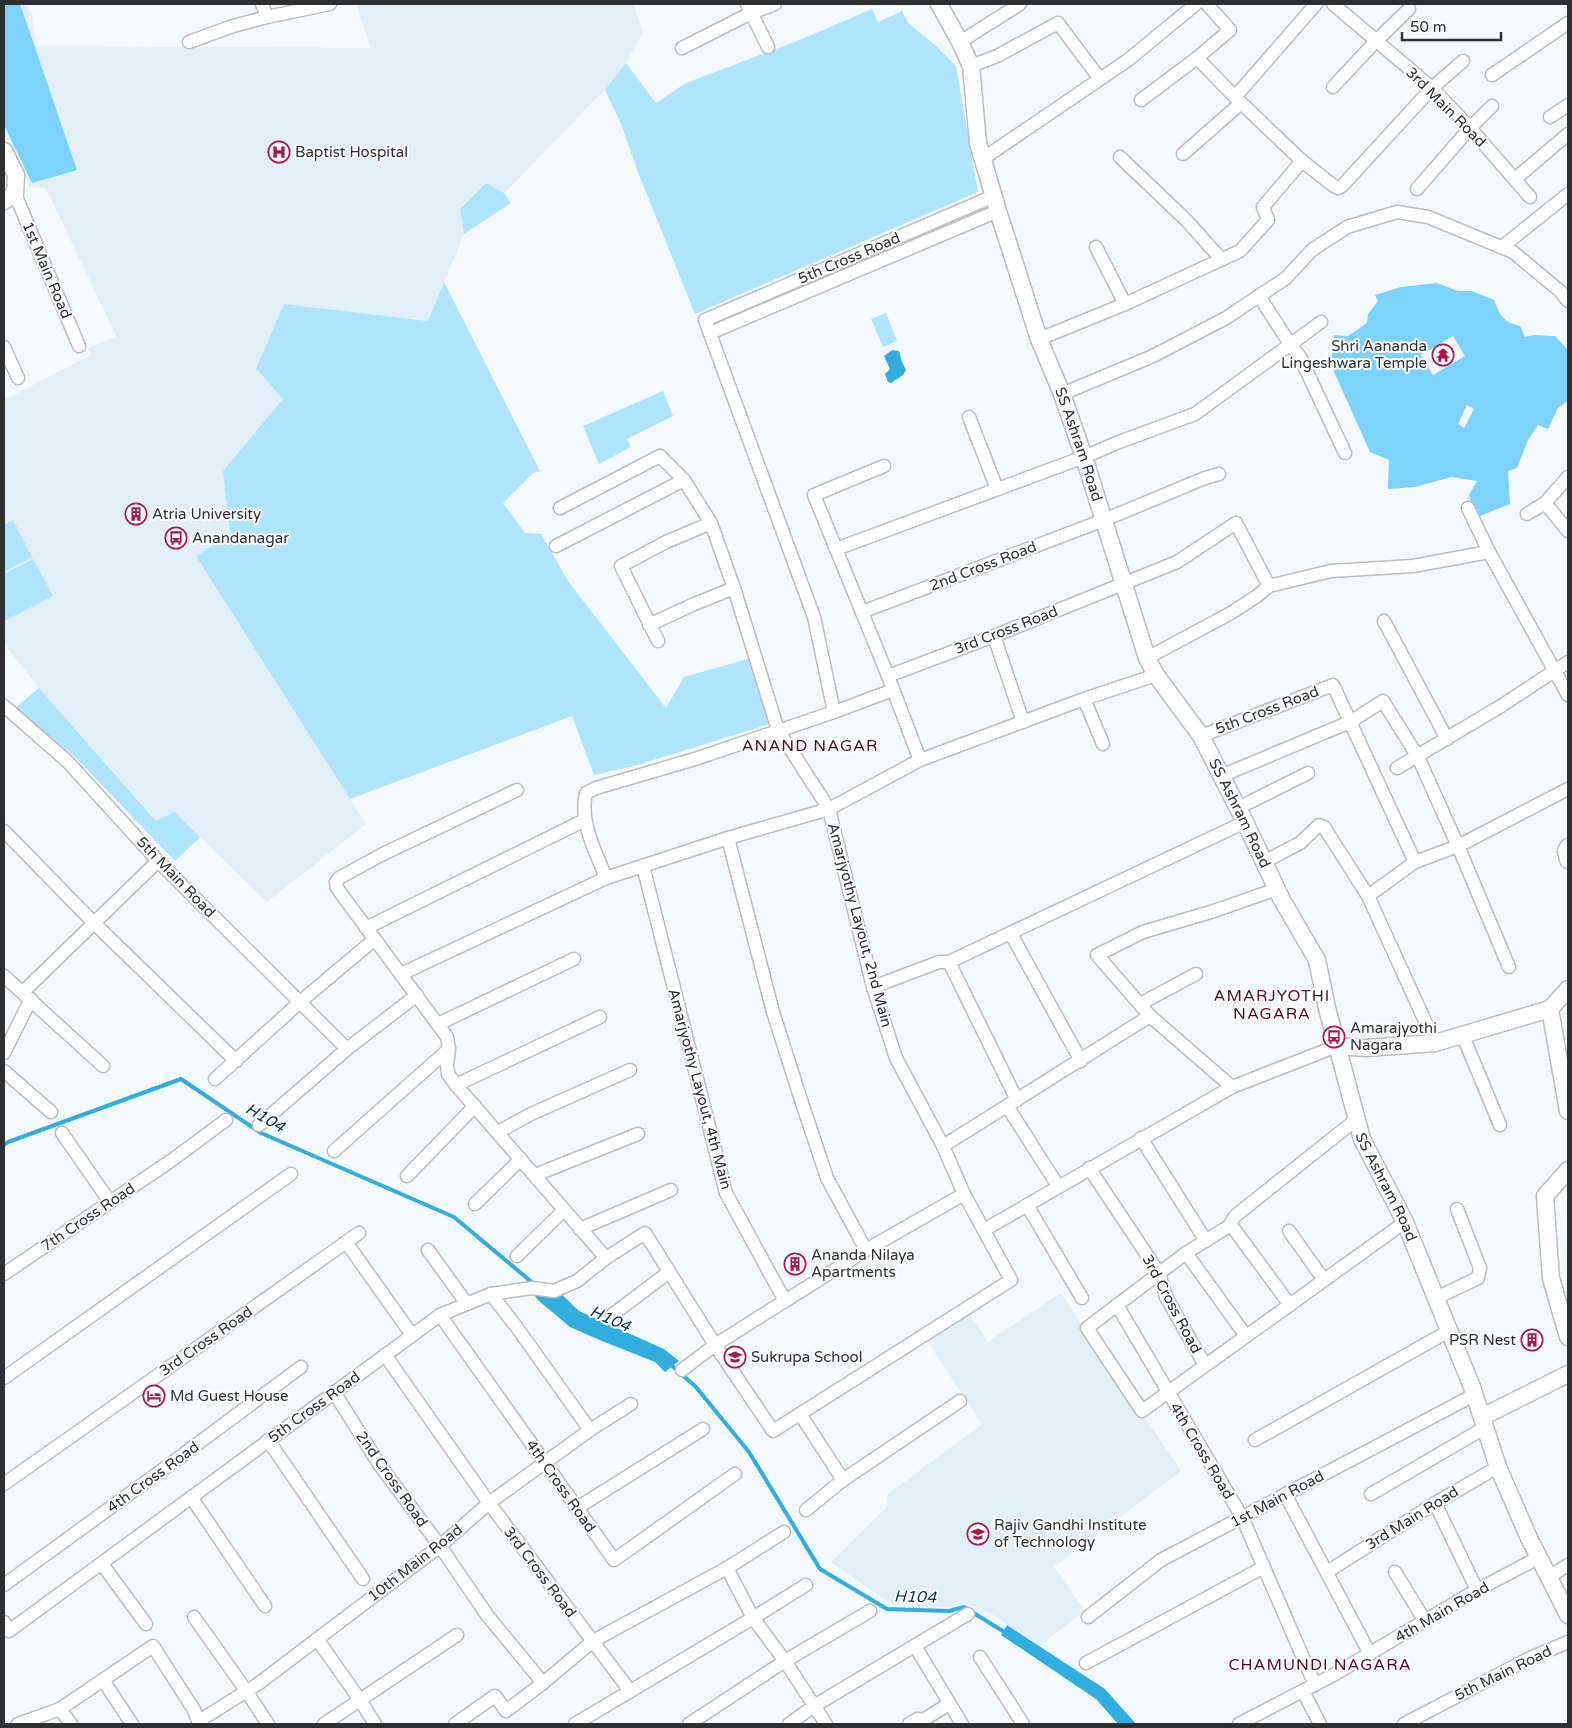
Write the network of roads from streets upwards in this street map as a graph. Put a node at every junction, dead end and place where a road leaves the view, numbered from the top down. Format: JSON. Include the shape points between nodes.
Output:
{"nodes":[{"id":1,"x":262,"y":4,"type":"edge"},
{"id":2,"x":330,"y":4,"type":"edge"},
{"id":3,"x":775,"y":4,"type":"edge"},
{"id":4,"x":939,"y":4,"type":"edge"},
{"id":5,"x":1020,"y":4,"type":"edge"},
{"id":6,"x":1196,"y":4,"type":"edge"},
{"id":7,"x":1207,"y":4,"type":"edge"},
{"id":8,"x":1316,"y":4,"type":"edge"},
{"id":9,"x":1333,"y":4,"type":"edge"},
{"id":10,"x":749,"y":8,"type":"edge"},
{"id":11,"x":1408,"y":9,"type":"dead end"},
{"id":12,"x":267,"y":17,"type":"junction"},
{"id":13,"x":1568,"y":23,"type":"edge"},
{"id":14,"x":1376,"y":41,"type":"junction"},
{"id":15,"x":189,"y":42,"type":"dead end"},
{"id":16,"x":960,"y":42,"type":"junction"},
{"id":17,"x":768,"y":47,"type":"dead end"},
{"id":18,"x":682,"y":48,"type":"dead end"},
{"id":19,"x":1197,"y":58,"type":"junction"},
{"id":20,"x":1463,"y":61,"type":"dead end"},
{"id":21,"x":971,"y":66,"type":"junction"},
{"id":22,"x":1492,"y":75,"type":"dead end"},
{"id":23,"x":1100,"y":79,"type":"junction"},
{"id":24,"x":1333,"y":87,"type":"dead end"},
{"id":25,"x":1432,"y":88,"type":"junction"},
{"id":26,"x":1141,"y":100,"type":"dead end"},
{"id":27,"x":1238,"y":100,"type":"junction"},
{"id":28,"x":1568,"y":105,"type":"edge"},
{"id":29,"x":1492,"y":106,"type":"dead end"},
{"id":30,"x":1550,"y":117,"type":"dead end"},
{"id":31,"x":1470,"y":128,"type":"junction"},
{"id":32,"x":1568,"y":134,"type":"edge"},
{"id":33,"x":4,"y":151,"type":"edge"},
{"id":34,"x":1183,"y":154,"type":"dead end"},
{"id":35,"x":1120,"y":157,"type":"dead end"},
{"id":36,"x":984,"y":158,"type":"junction"},
{"id":37,"x":1302,"y":161,"type":"junction"},
{"id":38,"x":1514,"y":179,"type":"junction"},
{"id":39,"x":1417,"y":189,"type":"dead end"},
{"id":40,"x":1568,"y":194,"type":"edge"},
{"id":41,"x":9,"y":197,"type":"edge"},
{"id":42,"x":1530,"y":197,"type":"dead end"},
{"id":43,"x":996,"y":204,"type":"junction"},
{"id":44,"x":1096,"y":247,"type":"dead end"},
{"id":45,"x":1502,"y":247,"type":"junction"},
{"id":46,"x":1221,"y":259,"type":"junction"},
{"id":47,"x":840,"y":262,"type":"junction"},
{"id":48,"x":847,"y":276,"type":"junction"},
{"id":49,"x":1565,"y":292,"type":"edge"},
{"id":50,"x":1259,"y":296,"type":"junction"},
{"id":51,"x":1125,"y":304,"type":"junction"},
{"id":52,"x":1321,"y":322,"type":"dead end"},
{"id":53,"x":710,"y":334,"type":"junction"},
{"id":54,"x":1039,"y":339,"type":"junction"},
{"id":55,"x":1290,"y":344,"type":"junction"},
{"id":56,"x":79,"y":346,"type":"dead end"},
{"id":57,"x":4,"y":347,"type":"edge"},
{"id":58,"x":18,"y":378,"type":"dead end"},
{"id":59,"x":1062,"y":394,"type":"junction"},
{"id":60,"x":969,"y":417,"type":"dead end"},
{"id":61,"x":1345,"y":453,"type":"dead end"},
{"id":62,"x":1084,"y":457,"type":"junction"},
{"id":63,"x":884,"y":466,"type":"dead end"},
{"id":64,"x":1219,"y":474,"type":"dead end"},
{"id":65,"x":1568,"y":477,"type":"edge"},
{"id":66,"x":684,"y":480,"type":"junction"},
{"id":67,"x":997,"y":488,"type":"junction"},
{"id":68,"x":1546,"y":503,"type":"junction"},
{"id":69,"x":560,"y":508,"type":"dead end"},
{"id":70,"x":1468,"y":508,"type":"dead end"},
{"id":71,"x":1528,"y":514,"type":"dead end"},
{"id":72,"x":1104,"y":520,"type":"junction"},
{"id":73,"x":711,"y":523,"type":"junction"},
{"id":74,"x":1568,"y":531,"type":"edge"},
{"id":75,"x":556,"y":546,"type":"dead end"},
{"id":76,"x":836,"y":549,"type":"junction"},
{"id":77,"x":1489,"y":552,"type":"junction"},
{"id":78,"x":1124,"y":583,"type":"junction"},
{"id":79,"x":1268,"y":586,"type":"junction"},
{"id":80,"x":734,"y":588,"type":"junction"},
{"id":81,"x":862,"y":612,"type":"junction"},
{"id":82,"x":1384,"y":621,"type":"dead end"},
{"id":83,"x":649,"y":625,"type":"junction"},
{"id":84,"x":994,"y":636,"type":"junction"},
{"id":85,"x":658,"y":640,"type":"dead end"},
{"id":86,"x":1147,"y":658,"type":"junction"},
{"id":87,"x":1568,"y":662,"type":"edge"},
{"id":88,"x":1554,"y":672,"type":"junction"},
{"id":89,"x":1156,"y":675,"type":"junction"},
{"id":90,"x":888,"y":676,"type":"junction"},
{"id":91,"x":893,"y":690,"type":"junction"},
{"id":92,"x":1568,"y":695,"type":"edge"},
{"id":93,"x":1084,"y":699,"type":"junction"},
{"id":94,"x":4,"y":706,"type":"edge"},
{"id":95,"x":834,"y":712,"type":"junction"},
{"id":96,"x":1023,"y":722,"type":"junction"},
{"id":97,"x":1350,"y":722,"type":"junction"},
{"id":98,"x":778,"y":730,"type":"junction"},
{"id":99,"x":1201,"y":736,"type":"junction"},
{"id":100,"x":1446,"y":739,"type":"junction"},
{"id":101,"x":1103,"y":744,"type":"dead end"},
{"id":102,"x":1418,"y":757,"type":"junction"},
{"id":103,"x":920,"y":760,"type":"junction"},
{"id":104,"x":1397,"y":768,"type":"dead end"},
{"id":105,"x":1308,"y":773,"type":"dead end"},
{"id":106,"x":1221,"y":776,"type":"junction"},
{"id":107,"x":1568,"y":789,"type":"edge"},
{"id":108,"x":517,"y":790,"type":"dead end"},
{"id":109,"x":829,"y":809,"type":"junction"},
{"id":110,"x":1241,"y":815,"type":"junction"},
{"id":111,"x":585,"y":820,"type":"junction"},
{"id":112,"x":4,"y":831,"type":"edge"},
{"id":113,"x":728,"y":838,"type":"junction"},
{"id":114,"x":1458,"y":846,"type":"junction"},
{"id":115,"x":1568,"y":848,"type":"edge"},
{"id":116,"x":1568,"y":860,"type":"edge"},
{"id":117,"x":158,"y":861,"type":"junction"},
{"id":118,"x":1264,"y":862,"type":"junction"},
{"id":119,"x":1415,"y":862,"type":"junction"},
{"id":120,"x":643,"y":866,"type":"junction"},
{"id":121,"x":606,"y":878,"type":"junction"},
{"id":122,"x":1277,"y":889,"type":"junction"},
{"id":123,"x":1368,"y":896,"type":"junction"},
{"id":124,"x":94,"y":923,"type":"junction"},
{"id":125,"x":366,"y":928,"type":"junction"},
{"id":126,"x":1011,"y":934,"type":"junction"},
{"id":127,"x":375,"y":939,"type":"junction"},
{"id":128,"x":574,"y":959,"type":"dead end"},
{"id":129,"x":949,"y":962,"type":"junction"},
{"id":130,"x":1509,"y":967,"type":"dead end"},
{"id":131,"x":401,"y":974,"type":"junction"},
{"id":132,"x":1196,"y":974,"type":"dead end"},
{"id":133,"x":4,"y":976,"type":"edge"},
{"id":134,"x":873,"y":988,"type":"junction"},
{"id":135,"x":1568,"y":989,"type":"edge"},
{"id":136,"x":417,"y":995,"type":"junction"},
{"id":137,"x":27,"y":996,"type":"junction"},
{"id":138,"x":300,"y":1002,"type":"junction"},
{"id":139,"x":1140,"y":1004,"type":"junction"},
{"id":140,"x":1550,"y":1009,"type":"junction"},
{"id":141,"x":1150,"y":1016,"type":"junction"},
{"id":142,"x":600,"y":1017,"type":"dead end"},
{"id":143,"x":438,"y":1024,"type":"junction"},
{"id":144,"x":1464,"y":1036,"type":"junction"},
{"id":145,"x":1435,"y":1043,"type":"junction"},
{"id":146,"x":1337,"y":1046,"type":"junction"},
{"id":147,"x":347,"y":1049,"type":"junction"},
{"id":148,"x":449,"y":1050,"type":"junction"},
{"id":149,"x":4,"y":1053,"type":"edge"},
{"id":150,"x":236,"y":1061,"type":"junction"},
{"id":151,"x":1081,"y":1061,"type":"junction"},
{"id":152,"x":103,"y":1066,"type":"dead end"},
{"id":153,"x":630,"y":1070,"type":"dead end"},
{"id":154,"x":4,"y":1071,"type":"edge"},
{"id":155,"x":215,"y":1079,"type":"dead end"},
{"id":156,"x":456,"y":1085,"type":"junction"},
{"id":157,"x":1232,"y":1087,"type":"junction"},
{"id":158,"x":1012,"y":1103,"type":"junction"},
{"id":159,"x":475,"y":1106,"type":"junction"},
{"id":160,"x":1568,"y":1111,"type":"edge"},
{"id":161,"x":51,"y":1112,"type":"dead end"},
{"id":162,"x":1357,"y":1119,"type":"junction"},
{"id":163,"x":226,"y":1120,"type":"dead end"},
{"id":164,"x":1500,"y":1125,"type":"dead end"},
{"id":165,"x":259,"y":1126,"type":"dead end"},
{"id":166,"x":498,"y":1132,"type":"junction"},
{"id":167,"x":62,"y":1133,"type":"dead end"},
{"id":168,"x":638,"y":1134,"type":"dead end"},
{"id":169,"x":1142,"y":1138,"type":"junction"},
{"id":170,"x":943,"y":1146,"type":"junction"},
{"id":171,"x":334,"y":1151,"type":"dead end"},
{"id":172,"x":521,"y":1159,"type":"junction"},
{"id":173,"x":1089,"y":1168,"type":"junction"},
{"id":174,"x":1568,"y":1170,"type":"edge"},
{"id":175,"x":291,"y":1174,"type":"dead end"},
{"id":176,"x":535,"y":1175,"type":"junction"},
{"id":177,"x":407,"y":1176,"type":"dead end"},
{"id":178,"x":1058,"y":1186,"type":"junction"},
{"id":179,"x":671,"y":1190,"type":"dead end"},
{"id":180,"x":964,"y":1194,"type":"junction"},
{"id":181,"x":110,"y":1202,"type":"junction"},
{"id":182,"x":475,"y":1204,"type":"dead end"},
{"id":183,"x":1026,"y":1205,"type":"junction"},
{"id":184,"x":1457,"y":1209,"type":"dead end"},
{"id":185,"x":564,"y":1210,"type":"junction"},
{"id":186,"x":1405,"y":1222,"type":"junction"},
{"id":187,"x":1229,"y":1226,"type":"junction"},
{"id":188,"x":580,"y":1230,"type":"junction"},
{"id":189,"x":984,"y":1230,"type":"junction"},
{"id":190,"x":1289,"y":1232,"type":"dead end"},
{"id":191,"x":359,"y":1233,"type":"dead end"},
{"id":192,"x":1206,"y":1241,"type":"junction"},
{"id":193,"x":346,"y":1242,"type":"junction"},
{"id":194,"x":428,"y":1250,"type":"dead end"},
{"id":195,"x":866,"y":1250,"type":"junction"},
{"id":196,"x":1186,"y":1253,"type":"junction"},
{"id":197,"x":518,"y":1256,"type":"dead end"},
{"id":198,"x":606,"y":1258,"type":"junction"},
{"id":199,"x":669,"y":1272,"type":"junction"},
{"id":200,"x":4,"y":1274,"type":"edge"},
{"id":201,"x":1159,"y":1274,"type":"junction"},
{"id":202,"x":1324,"y":1280,"type":"junction"},
{"id":203,"x":491,"y":1294,"type":"junction"},
{"id":204,"x":1082,"y":1298,"type":"dead end"},
{"id":205,"x":1436,"y":1298,"type":"junction"},
{"id":206,"x":785,"y":1301,"type":"junction"},
{"id":207,"x":467,"y":1304,"type":"junction"},
{"id":208,"x":1117,"y":1305,"type":"junction"},
{"id":209,"x":1290,"y":1305,"type":"junction"},
{"id":210,"x":440,"y":1314,"type":"junction"},
{"id":211,"x":612,"y":1315,"type":"dead end"},
{"id":212,"x":1449,"y":1331,"type":"junction"},
{"id":213,"x":412,"y":1335,"type":"junction"},
{"id":214,"x":1246,"y":1336,"type":"junction"},
{"id":215,"x":1568,"y":1338,"type":"edge"},
{"id":216,"x":715,"y":1345,"type":"junction"},
{"id":217,"x":385,"y":1355,"type":"junction"},
{"id":218,"x":1205,"y":1365,"type":"junction"},
{"id":219,"x":301,"y":1368,"type":"dead end"},
{"id":220,"x":682,"y":1370,"type":"dead end"},
{"id":221,"x":1568,"y":1374,"type":"edge"},
{"id":222,"x":4,"y":1378,"type":"edge"},
{"id":223,"x":334,"y":1392,"type":"junction"},
{"id":224,"x":1168,"y":1392,"type":"junction"},
{"id":225,"x":1474,"y":1395,"type":"junction"},
{"id":226,"x":960,"y":1402,"type":"dead end"},
{"id":227,"x":631,"y":1404,"type":"dead end"},
{"id":228,"x":800,"y":1414,"type":"junction"},
{"id":229,"x":1484,"y":1422,"type":"junction"},
{"id":230,"x":703,"y":1429,"type":"dead end"},
{"id":231,"x":590,"y":1430,"type":"junction"},
{"id":232,"x":268,"y":1440,"type":"junction"},
{"id":233,"x":1255,"y":1440,"type":"dead end"},
{"id":234,"x":544,"y":1463,"type":"junction"},
{"id":235,"x":1498,"y":1466,"type":"junction"},
{"id":236,"x":735,"y":1474,"type":"dead end"},
{"id":237,"x":843,"y":1480,"type":"junction"},
{"id":238,"x":4,"y":1484,"type":"edge"},
{"id":239,"x":1285,"y":1494,"type":"junction"},
{"id":240,"x":1371,"y":1494,"type":"dead end"},
{"id":241,"x":191,"y":1497,"type":"junction"},
{"id":242,"x":1435,"y":1503,"type":"junction"},
{"id":243,"x":489,"y":1504,"type":"junction"},
{"id":244,"x":577,"y":1508,"type":"junction"},
{"id":245,"x":806,"y":1510,"type":"dead end"},
{"id":246,"x":1242,"y":1518,"type":"junction"},
{"id":247,"x":784,"y":1532,"type":"dead end"},
{"id":248,"x":440,"y":1546,"type":"junction"},
{"id":249,"x":1540,"y":1557,"type":"junction"},
{"id":250,"x":102,"y":1564,"type":"junction"},
{"id":251,"x":1568,"y":1565,"type":"edge"},
{"id":252,"x":727,"y":1568,"type":"junction"},
{"id":253,"x":1264,"y":1568,"type":"junction"},
{"id":254,"x":1326,"y":1572,"type":"junction"},
{"id":255,"x":1395,"y":1572,"type":"dead end"},
{"id":256,"x":1550,"y":1576,"type":"junction"},
{"id":257,"x":363,"y":1579,"type":"dead end"},
{"id":258,"x":4,"y":1585,"type":"edge"},
{"id":259,"x":806,"y":1585,"type":"dead end"},
{"id":260,"x":1477,"y":1590,"type":"junction"},
{"id":261,"x":265,"y":1606,"type":"dead end"},
{"id":262,"x":870,"y":1611,"type":"dead end"},
{"id":263,"x":968,"y":1614,"type":"dead end"},
{"id":264,"x":1568,"y":1615,"type":"edge"},
{"id":265,"x":194,"y":1617,"type":"dead end"},
{"id":266,"x":1088,"y":1617,"type":"dead end"},
{"id":267,"x":753,"y":1618,"type":"junction"},
{"id":268,"x":1425,"y":1621,"type":"junction"},
{"id":269,"x":146,"y":1624,"type":"dead end"},
{"id":270,"x":6,"y":1627,"type":"edge"},
{"id":271,"x":457,"y":1635,"type":"dead end"},
{"id":272,"x":317,"y":1639,"type":"junction"},
{"id":273,"x":593,"y":1641,"type":"junction"},
{"id":274,"x":1568,"y":1642,"type":"edge"},
{"id":275,"x":915,"y":1646,"type":"junction"},
{"id":276,"x":1370,"y":1654,"type":"junction"},
{"id":277,"x":980,"y":1657,"type":"dead end"},
{"id":278,"x":785,"y":1661,"type":"junction"},
{"id":279,"x":1086,"y":1663,"type":"dead end"},
{"id":280,"x":103,"y":1680,"type":"junction"},
{"id":281,"x":543,"y":1684,"type":"junction"},
{"id":282,"x":1314,"y":1685,"type":"junction"},
{"id":283,"x":630,"y":1691,"type":"junction"},
{"id":284,"x":1303,"y":1691,"type":"junction"},
{"id":285,"x":247,"y":1692,"type":"junction"},
{"id":286,"x":360,"y":1700,"type":"junction"},
{"id":287,"x":949,"y":1704,"type":"junction"},
{"id":288,"x":814,"y":1706,"type":"junction"},
{"id":289,"x":60,"y":1709,"type":"junction"},
{"id":290,"x":1261,"y":1719,"type":"edge"},
{"id":291,"x":199,"y":1723,"type":"edge"},
{"id":292,"x":18,"y":1724,"type":"edge"},
{"id":293,"x":71,"y":1724,"type":"edge"},
{"id":294,"x":132,"y":1724,"type":"edge"},
{"id":295,"x":268,"y":1724,"type":"edge"},
{"id":296,"x":324,"y":1724,"type":"edge"},
{"id":297,"x":375,"y":1724,"type":"edge"},
{"id":298,"x":455,"y":1724,"type":"edge"},
{"id":299,"x":575,"y":1724,"type":"edge"},
{"id":300,"x":689,"y":1724,"type":"edge"},
{"id":301,"x":790,"y":1724,"type":"edge"},
{"id":302,"x":826,"y":1724,"type":"edge"},
{"id":303,"x":909,"y":1724,"type":"edge"},
{"id":304,"x":962,"y":1724,"type":"edge"},
{"id":305,"x":1023,"y":1724,"type":"edge"},
{"id":306,"x":1239,"y":1724,"type":"edge"},
{"id":307,"x":1320,"y":1724,"type":"edge"},
{"id":308,"x":1404,"y":1724,"type":"edge"}],
"edges":[{"from":1,"to":12,"type":"street"},
{"from":2,"to":12,"type":"street"},
{"from":3,"to":10,"type":"street"},
{"from":4,"to":16,"type":"street","name":"SS Ashram Road"},
{"from":5,"to":16,"type":"street"},
{"from":6,"to":23,"type":"street"},
{"from":7,"to":19,"type":"street","via":[[1230,30]]},
{"from":8,"to":27,"type":"street"},
{"from":9,"to":14,"type":"street","name":"3rd Main Road"},
{"from":10,"to":17,"type":"street"},
{"from":10,"to":18,"type":"street"},
{"from":11,"to":14,"type":"street"},
{"from":12,"to":15,"type":"street"},
{"from":13,"to":22,"type":"street"},
{"from":14,"to":24,"type":"street"},
{"from":14,"to":25,"type":"street","name":"3rd Main Road"},
{"from":16,"to":21,"type":"street","name":"SS Ashram Road"},
{"from":19,"to":26,"type":"street"},
{"from":19,"to":27,"type":"street"},
{"from":20,"to":25,"type":"street"},
{"from":21,"to":23,"type":"street","via":[[997,56],[1058,23]]},
{"from":21,"to":36,"type":"street","name":"SS Ashram Road","via":[[978,143]]},
{"from":23,"to":36,"type":"street"},
{"from":25,"to":31,"type":"street","name":"3rd Main Road"},
{"from":25,"to":37,"type":"street","via":[[1342,186],[1334,186]]},
{"from":27,"to":34,"type":"street"},
{"from":27,"to":37,"type":"street"},
{"from":28,"to":30,"type":"street"},
{"from":29,"to":31,"type":"street"},
{"from":31,"to":38,"type":"street","name":"3rd Main Road"},
{"from":31,"to":39,"type":"street"},
{"from":32,"to":38,"type":"street"},
{"from":33,"to":41,"type":"street","via":[[16,175]]},
{"from":35,"to":46,"type":"street"},
{"from":36,"to":43,"type":"street","name":"SS Ashram Road"},
{"from":37,"to":46,"type":"street","via":[[1263,207],[1268,220],[1240,251]]},
{"from":38,"to":42,"type":"street","name":"3rd Main Road"},
{"from":40,"to":45,"type":"street"},
{"from":41,"to":56,"type":"street","name":"1st Main Road"},
{"from":43,"to":47,"type":"street","name":"5th Cross Road"},
{"from":43,"to":48,"type":"street","name":"5th Cross Road"},
{"from":43,"to":54,"type":"street","name":"SS Ashram Road"},
{"from":44,"to":51,"type":"street"},
{"from":45,"to":49,"type":"street"},
{"from":45,"to":50,"type":"street","via":[[1428,217],[1397,212],[1347,227],[1312,250],[1286,278]]},
{"from":46,"to":51,"type":"street"},
{"from":47,"to":48,"type":"street"},
{"from":47,"to":53,"type":"street","name":"5th Cross Road","via":[[705,320]]},
{"from":48,"to":53,"type":"street","name":"5th Cross Road"},
{"from":50,"to":55,"type":"street"},
{"from":50,"to":59,"type":"street","via":[[1226,318],[1153,356]]},
{"from":51,"to":54,"type":"street"},
{"from":52,"to":55,"type":"street"},
{"from":53,"to":95,"type":"street","via":[[814,617]]},
{"from":54,"to":59,"type":"street","name":"SS Ashram Road"},
{"from":55,"to":61,"type":"street","via":[[1300,357]]},
{"from":55,"to":62,"type":"street","via":[[1195,414]]},
{"from":57,"to":58,"type":"street"},
{"from":59,"to":62,"type":"street","name":"SS Ashram Road"},
{"from":60,"to":67,"type":"street"},
{"from":62,"to":67,"type":"street"},
{"from":62,"to":72,"type":"street","name":"SS Ashram Road"},
{"from":63,"to":76,"type":"street","via":[[814,494]]},
{"from":64,"to":72,"type":"street","name":"2nd Cross Road"},
{"from":65,"to":68,"type":"street"},
{"from":66,"to":69,"type":"street","name":"Amarjyothy Layout, 2nd Main","via":[[660,456]]},
{"from":66,"to":73,"type":"street","name":"Amarjyothy Layout, 2nd Main"},
{"from":66,"to":75,"type":"street"},
{"from":67,"to":76,"type":"street"},
{"from":68,"to":71,"type":"street"},
{"from":68,"to":74,"type":"street"},
{"from":70,"to":77,"type":"street"},
{"from":72,"to":78,"type":"street","name":"SS Ashram Road"},
{"from":72,"to":81,"type":"street","name":"2nd Cross Road"},
{"from":73,"to":80,"type":"street","name":"Amarjyothy Layout, 2nd Main"},
{"from":73,"to":83,"type":"street","via":[[621,566]]},
{"from":76,"to":81,"type":"street"},
{"from":77,"to":79,"type":"street","via":[[1413,566],[1331,571]]},
{"from":77,"to":88,"type":"street"},
{"from":78,"to":79,"type":"street","name":"3rd Cross Road","via":[[1177,562],[1236,523]]},
{"from":78,"to":84,"type":"street","name":"3rd Cross Road"},
{"from":78,"to":86,"type":"street","name":"SS Ashram Road"},
{"from":79,"to":86,"type":"street","via":[[1230,613]]},
{"from":80,"to":83,"type":"street"},
{"from":80,"to":98,"type":"street","name":"Amarjyothy Layout, 2nd Main"},
{"from":81,"to":90,"type":"street"},
{"from":82,"to":100,"type":"street"},
{"from":83,"to":85,"type":"street"},
{"from":84,"to":90,"type":"street","name":"3rd Cross Road"},
{"from":84,"to":96,"type":"street"},
{"from":86,"to":89,"type":"street","name":"SS Ashram Road"},
{"from":87,"to":88,"type":"street"},
{"from":88,"to":92,"type":"street"},
{"from":88,"to":100,"type":"street"},
{"from":89,"to":93,"type":"street"},
{"from":89,"to":99,"type":"street","name":"SS Ashram Road"},
{"from":90,"to":91,"type":"street"},
{"from":91,"to":95,"type":"street"},
{"from":91,"to":103,"type":"street"},
{"from":93,"to":96,"type":"street"},
{"from":93,"to":101,"type":"street"},
{"from":94,"to":117,"type":"street","name":"5th Main Road","via":[[68,762]]},
{"from":95,"to":98,"type":"street"},
{"from":96,"to":103,"type":"street"},
{"from":97,"to":99,"type":"street","name":"5th Cross Road","via":[[1333,685]]},
{"from":97,"to":102,"type":"street","via":[[1383,701]]},
{"from":97,"to":106,"type":"street"},
{"from":97,"to":119,"type":"street"},
{"from":98,"to":109,"type":"street","name":"Amarjyothy Layout, 2nd Main"},
{"from":98,"to":111,"type":"street","via":[[596,788],[586,793]]},
{"from":99,"to":106,"type":"street","name":"SS Ashram Road"},
{"from":100,"to":102,"type":"street"},
{"from":102,"to":104,"type":"street"},
{"from":102,"to":114,"type":"street"},
{"from":103,"to":109,"type":"street"},
{"from":105,"to":110,"type":"street"},
{"from":106,"to":110,"type":"street","name":"SS Ashram Road"},
{"from":107,"to":114,"type":"street"},
{"from":108,"to":125,"type":"street","via":[[339,878],[337,888]]},
{"from":109,"to":113,"type":"street"},
{"from":109,"to":134,"type":"street","name":"Amarjyothy Layout, 2nd Main"},
{"from":110,"to":118,"type":"street","name":"SS Ashram Road"},
{"from":110,"to":126,"type":"street"},
{"from":111,"to":121,"type":"street"},
{"from":111,"to":125,"type":"street"},
{"from":112,"to":124,"type":"street"},
{"from":113,"to":120,"type":"street"},
{"from":113,"to":195,"type":"street","via":[[801,1100],[828,1178]]},
{"from":114,"to":119,"type":"street"},
{"from":114,"to":130,"type":"street"},
{"from":115,"to":116,"type":"street"},
{"from":117,"to":124,"type":"street"},
{"from":117,"to":138,"type":"street","name":"5th Main Road"},
{"from":118,"to":122,"type":"street","name":"SS Ashram Road"},
{"from":118,"to":123,"type":"street","via":[[1300,842],[1321,825]]},
{"from":119,"to":123,"type":"street"},
{"from":120,"to":121,"type":"street"},
{"from":120,"to":206,"type":"street","name":"Amarjyothy Layout, 4th Main","via":[[726,1193]]},
{"from":121,"to":131,"type":"street"},
{"from":122,"to":139,"type":"street","via":[[1143,932],[1097,956]]},
{"from":122,"to":146,"type":"street","name":"SS Ashram Road","via":[[1317,960]]},
{"from":123,"to":145,"type":"street"},
{"from":124,"to":137,"type":"street"},
{"from":124,"to":150,"type":"street"},
{"from":125,"to":127,"type":"street"},
{"from":126,"to":129,"type":"street"},
{"from":126,"to":151,"type":"street"},
{"from":127,"to":131,"type":"street"},
{"from":127,"to":138,"type":"street"},
{"from":128,"to":143,"type":"street"},
{"from":129,"to":134,"type":"street","via":[[939,962]]},
{"from":129,"to":158,"type":"street"},
{"from":131,"to":136,"type":"street"},
{"from":132,"to":139,"type":"street"},
{"from":133,"to":137,"type":"street"},
{"from":134,"to":170,"type":"street","name":"Amarjyothy Layout, 2nd Main","via":[[896,1058]]},
{"from":135,"to":140,"type":"street"},
{"from":136,"to":143,"type":"street"},
{"from":136,"to":147,"type":"street"},
{"from":137,"to":149,"type":"street"},
{"from":137,"to":152,"type":"street"},
{"from":138,"to":147,"type":"street","name":"5th Main Road"},
{"from":138,"to":150,"type":"street"},
{"from":139,"to":141,"type":"street"},
{"from":140,"to":144,"type":"street"},
{"from":140,"to":160,"type":"street"},
{"from":141,"to":151,"type":"street"},
{"from":141,"to":157,"type":"street"},
{"from":142,"to":156,"type":"street"},
{"from":143,"to":148,"type":"street","via":[[447,1037]]},
{"from":144,"to":145,"type":"street"},
{"from":144,"to":164,"type":"street"},
{"from":145,"to":146,"type":"street","via":[[1366,1048]]},
{"from":146,"to":157,"type":"street"},
{"from":146,"to":162,"type":"street","name":"SS Ashram Road"},
{"from":147,"to":165,"type":"street"},
{"from":148,"to":156,"type":"street","via":[[448,1074]]},
{"from":148,"to":171,"type":"street"},
{"from":150,"to":155,"type":"street"},
{"from":151,"to":158,"type":"street"},
{"from":153,"to":166,"type":"street"},
{"from":154,"to":161,"type":"street"},
{"from":156,"to":159,"type":"street"},
{"from":157,"to":169,"type":"street"},
{"from":158,"to":170,"type":"street"},
{"from":158,"to":178,"type":"street"},
{"from":159,"to":166,"type":"street"},
{"from":159,"to":177,"type":"street"},
{"from":162,"to":186,"type":"street","name":"SS Ashram Road","via":[[1362,1139]]},
{"from":162,"to":187,"type":"street","via":[[1235,1216]]},
{"from":163,"to":181,"type":"street","name":"7th Cross Road"},
{"from":166,"to":172,"type":"street"},
{"from":167,"to":181,"type":"street"},
{"from":168,"to":176,"type":"street"},
{"from":169,"to":173,"type":"street"},
{"from":169,"to":192,"type":"street"},
{"from":170,"to":180,"type":"street","name":"Amarjyothy Layout, 2nd Main"},
{"from":172,"to":176,"type":"street"},
{"from":172,"to":182,"type":"street"},
{"from":173,"to":178,"type":"street"},
{"from":173,"to":201,"type":"street","name":"3rd Cross Road"},
{"from":174,"to":215,"type":"street","via":[[1545,1196],[1551,1278]]},
{"from":175,"to":222,"type":"street"},
{"from":176,"to":185,"type":"street"},
{"from":178,"to":183,"type":"street"},
{"from":179,"to":188,"type":"street"},
{"from":180,"to":189,"type":"street","name":"Amarjyothy Layout, 2nd Main"},
{"from":180,"to":195,"type":"street"},
{"from":181,"to":200,"type":"street","name":"7th Cross Road"},
{"from":183,"to":189,"type":"street"},
{"from":183,"to":204,"type":"street"},
{"from":184,"to":205,"type":"street","via":[[1480,1268],[1478,1278]]},
{"from":185,"to":188,"type":"street"},
{"from":185,"to":197,"type":"street"},
{"from":186,"to":202,"type":"street"},
{"from":186,"to":205,"type":"street","name":"SS Ashram Road"},
{"from":187,"to":192,"type":"street"},
{"from":187,"to":209,"type":"street"},
{"from":188,"to":198,"type":"street"},
{"from":189,"to":228,"type":"street","name":"Amarjyothy Layout, 2nd Main","via":[[1011,1280]]},
{"from":190,"to":202,"type":"street"},
{"from":191,"to":193,"type":"street","name":"3rd Cross Road"},
{"from":192,"to":196,"type":"street"},
{"from":193,"to":213,"type":"street"},
{"from":193,"to":238,"type":"street","name":"3rd Cross Road"},
{"from":194,"to":207,"type":"street"},
{"from":195,"to":206,"type":"street"},
{"from":196,"to":201,"type":"street"},
{"from":196,"to":214,"type":"street"},
{"from":198,"to":199,"type":"street","via":[[645,1233]]},
{"from":198,"to":203,"type":"street","name":"5th Cross Road","via":[[577,1281],[554,1291],[532,1288]]},
{"from":199,"to":211,"type":"street"},
{"from":199,"to":216,"type":"street"},
{"from":201,"to":208,"type":"street"},
{"from":201,"to":218,"type":"street","name":"3rd Cross Road","via":[[1166,1296]]},
{"from":202,"to":209,"type":"street"},
{"from":203,"to":207,"type":"street","name":"5th Cross Road"},
{"from":203,"to":231,"type":"street"},
{"from":205,"to":212,"type":"street","name":"SS Ashram Road"},
{"from":206,"to":216,"type":"street"},
{"from":207,"to":210,"type":"street","name":"5th Cross Road"},
{"from":208,"to":224,"type":"street","name":"4th Cross Road"},
{"from":208,"to":224,"type":"street","via":[[1088,1328],[1142,1411]]},
{"from":209,"to":214,"type":"street"},
{"from":210,"to":213,"type":"street","name":"5th Cross Road"},
{"from":210,"to":234,"type":"street","name":"4th Cross Road"},
{"from":212,"to":225,"type":"street","name":"SS Ashram Road"},
{"from":212,"to":233,"type":"street"},
{"from":213,"to":217,"type":"street","name":"5th Cross Road"},
{"from":214,"to":218,"type":"street"},
{"from":216,"to":220,"type":"street"},
{"from":216,"to":228,"type":"street","via":[[772,1431]]},
{"from":217,"to":223,"type":"street","name":"5th Cross Road"},
{"from":217,"to":243,"type":"street","name":"3rd Cross Road"},
{"from":218,"to":224,"type":"street"},
{"from":219,"to":258,"type":"street","name":"4th Cross Road"},
{"from":221,"to":229,"type":"street"},
{"from":223,"to":232,"type":"street","name":"5th Cross Road"},
{"from":223,"to":248,"type":"street","name":"2nd Cross Road","via":[[379,1464]]},
{"from":224,"to":246,"type":"street","name":"4th Cross Road"},
{"from":225,"to":229,"type":"street","name":"SS Ashram Road"},
{"from":225,"to":239,"type":"street","name":"1st Main Road"},
{"from":226,"to":237,"type":"street"},
{"from":227,"to":231,"type":"street","name":"10th Main Road"},
{"from":228,"to":237,"type":"street"},
{"from":229,"to":235,"type":"street","name":"SS Ashram Road"},
{"from":229,"to":240,"type":"street"},
{"from":230,"to":244,"type":"street"},
{"from":231,"to":234,"type":"street","name":"10th Main Road"},
{"from":232,"to":241,"type":"street","name":"5th Cross Road"},
{"from":232,"to":257,"type":"street"},
{"from":234,"to":243,"type":"street","name":"10th Main Road"},
{"from":234,"to":244,"type":"street","name":"4th Cross Road"},
{"from":235,"to":242,"type":"street","name":"3rd Main Road"},
{"from":235,"to":249,"type":"street","name":"SS Ashram Road"},
{"from":236,"to":244,"type":"street","name":"4th Cross Road","via":[[614,1560]]},
{"from":237,"to":245,"type":"street"},
{"from":239,"to":246,"type":"street","name":"1st Main Road"},
{"from":239,"to":254,"type":"street"},
{"from":241,"to":250,"type":"street","name":"5th Cross Road"},
{"from":241,"to":261,"type":"street"},
{"from":242,"to":254,"type":"street","name":"3rd Main Road"},
{"from":242,"to":260,"type":"street"},
{"from":243,"to":248,"type":"street","name":"10th Main Road"},
{"from":243,"to":273,"type":"street","name":"3rd Cross Road"},
{"from":246,"to":253,"type":"street","name":"4th Cross Road"},
{"from":246,"to":266,"type":"street","name":"1st Main Road","via":[[1161,1560]]},
{"from":247,"to":252,"type":"street"},
{"from":248,"to":272,"type":"street","name":"10th Main Road"},
{"from":248,"to":281,"type":"street","name":"2nd Cross Road","via":[[487,1615]]},
{"from":249,"to":256,"type":"street","name":"SS Ashram Road"},
{"from":249,"to":260,"type":"street","name":"4th Main Road"},
{"from":250,"to":269,"type":"street"},
{"from":250,"to":270,"type":"street","name":"5th Cross Road"},
{"from":251,"to":256,"type":"street"},
{"from":252,"to":267,"type":"street"},
{"from":252,"to":273,"type":"street"},
{"from":253,"to":279,"type":"street"},
{"from":253,"to":282,"type":"street","name":"4th Cross Road"},
{"from":254,"to":276,"type":"street"},
{"from":255,"to":268,"type":"street"},
{"from":256,"to":264,"type":"street","name":"SS Ashram Road"},
{"from":259,"to":267,"type":"street"},
{"from":260,"to":268,"type":"street","name":"4th Main Road"},
{"from":262,"to":278,"type":"street"},
{"from":263,"to":275,"type":"street"},
{"from":265,"to":285,"type":"street"},
{"from":267,"to":278,"type":"street"},
{"from":267,"to":283,"type":"street"},
{"from":268,"to":276,"type":"street","name":"4th Main Road"},
{"from":271,"to":286,"type":"street"},
{"from":272,"to":285,"type":"street","name":"10th Main Road"},
{"from":272,"to":286,"type":"street"},
{"from":273,"to":281,"type":"street"},
{"from":273,"to":283,"type":"street","name":"3rd Cross Road"},
{"from":274,"to":308,"type":"street","name":"5th Main Road","via":[[1530,1658]]},
{"from":275,"to":287,"type":"street"},
{"from":275,"to":288,"type":"street"},
{"from":276,"to":282,"type":"street","name":"4th Main Road"},
{"from":277,"to":305,"type":"street"},
{"from":278,"to":288,"type":"street"},
{"from":278,"to":300,"type":"street"},
{"from":280,"to":289,"type":"street"},
{"from":280,"to":291,"type":"street","via":[[153,1646]]},
{"from":280,"to":294,"type":"street"},
{"from":281,"to":298,"type":"street","via":[[506,1711],[495,1696]]},
{"from":282,"to":284,"type":"street","name":"4th Main Road"},
{"from":283,"to":299,"type":"street"},
{"from":284,"to":290,"type":"street","name":"4th Main Road"},
{"from":284,"to":307,"type":"street"},
{"from":285,"to":291,"type":"street","name":"10th Main Road","via":[[213,1710]]},
{"from":285,"to":295,"type":"street"},
{"from":286,"to":296,"type":"street"},
{"from":286,"to":297,"type":"street"},
{"from":287,"to":303,"type":"street","via":[[923,1720],[917,1719]]},
{"from":287,"to":304,"type":"street"},
{"from":288,"to":301,"type":"street"},
{"from":288,"to":302,"type":"street"},
{"from":289,"to":292,"type":"street"},
{"from":289,"to":293,"type":"street"},
{"from":290,"to":306,"type":"street","name":"4th Main Road"}]}
